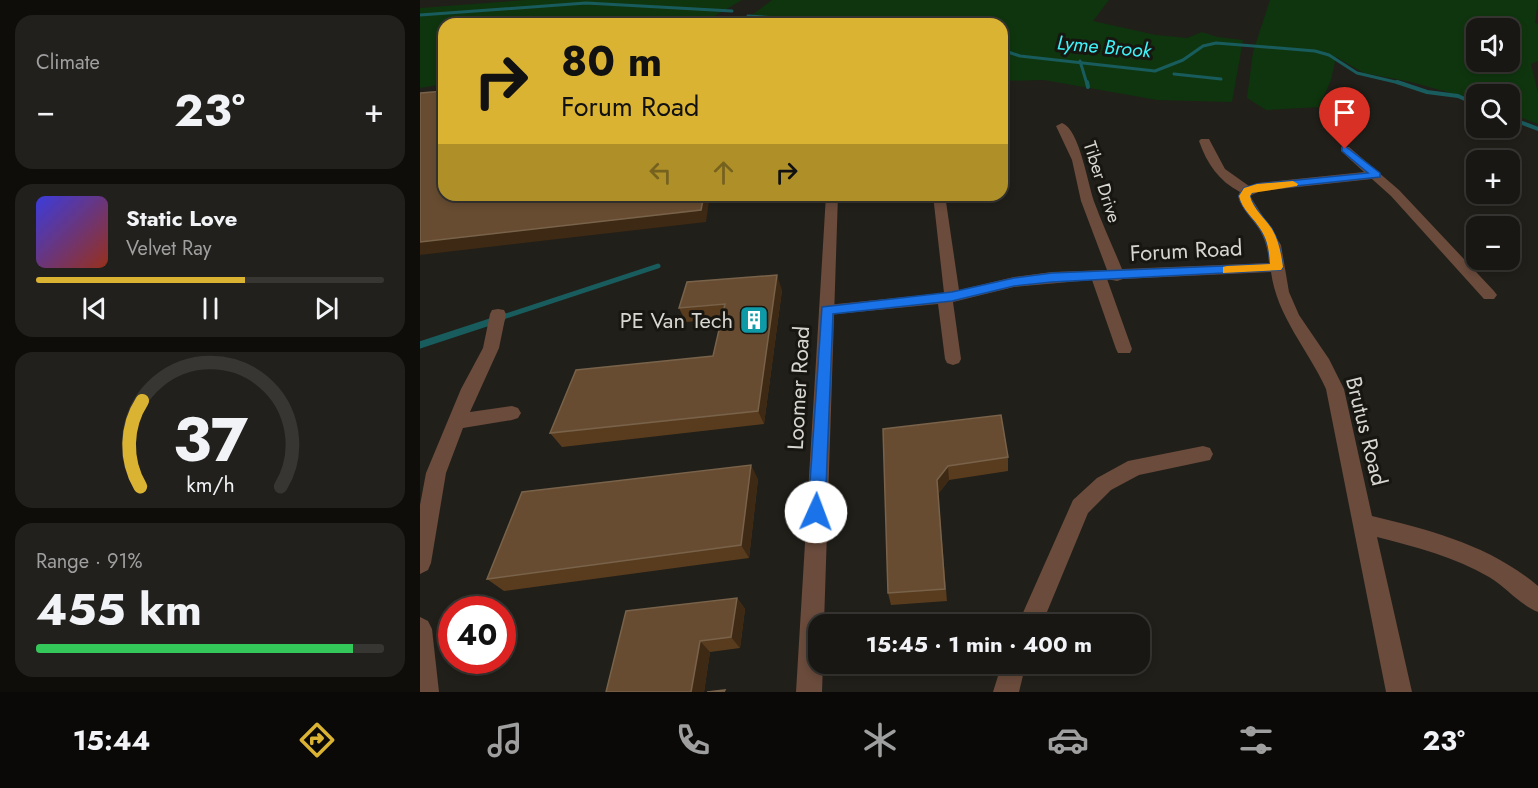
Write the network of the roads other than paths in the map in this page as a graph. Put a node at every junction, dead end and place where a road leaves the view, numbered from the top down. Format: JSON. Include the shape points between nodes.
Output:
{"nodes":[{"id":1,"x":1080,"y":132,"type":"dead end"},
{"id":2,"x":1212,"y":146,"type":"dead end"},
{"id":3,"x":1345,"y":149,"type":"dead end"},
{"id":4,"x":1376,"y":175,"type":"junction"},
{"id":5,"x":1248,"y":191,"type":"junction"},
{"id":6,"x":832,"y":201,"type":"edge"},
{"id":7,"x":940,"y":201,"type":"edge"},
{"id":8,"x":1277,"y":267,"type":"junction"},
{"id":9,"x":1098,"y":276,"type":"junction"},
{"id":10,"x":1118,"y":276,"type":"junction"},
{"id":11,"x":1489,"y":295,"type":"dead end"},
{"id":12,"x":949,"y":297,"type":"junction"},
{"id":13,"x":827,"y":310,"type":"junction"},
{"id":14,"x":498,"y":314,"type":"dead end"},
{"id":15,"x":1124,"y":349,"type":"dead end"},
{"id":16,"x":953,"y":359,"type":"dead end"},
{"id":17,"x":512,"y":413,"type":"dead end"},
{"id":18,"x":457,"y":422,"type":"junction"},
{"id":19,"x":1203,"y":454,"type":"dead end"},
{"id":20,"x":1365,"y":524,"type":"junction"},
{"id":21,"x":420,"y":563,"type":"edge"},
{"id":22,"x":1538,"y":601,"type":"edge"},
{"id":23,"x":1034,"y":614,"type":"edge"},
{"id":24,"x":420,"y":629,"type":"edge"},
{"id":25,"x":1011,"y":674,"type":"edge"},
{"id":26,"x":426,"y":692,"type":"edge"},
{"id":27,"x":809,"y":692,"type":"edge"},
{"id":28,"x":1006,"y":692,"type":"edge"},
{"id":29,"x":1399,"y":692,"type":"edge"}],
"edges":[{"from":1,"to":10,"type":"street","name":"Tiber Drive","via":[[1064,130],[1078,160],[1087,201]]},
{"from":2,"to":5,"type":"street","via":[[1222,175]]},
{"from":3,"to":4,"type":"street"},
{"from":4,"to":5,"type":"street"},
{"from":4,"to":11,"type":"street"},
{"from":5,"to":8,"type":"street","name":"Brutus Road","via":[[1244,196],[1246,203],[1274,245]]},
{"from":6,"to":13,"type":"street","name":"Loomer Road"},
{"from":7,"to":12,"type":"street"},
{"from":8,"to":10,"type":"street","name":"Forum Road"},
{"from":8,"to":20,"type":"street","name":"Brutus Road","via":[[1281,292],[1335,389]]},
{"from":9,"to":10,"type":"street","name":"Forum Road"},
{"from":9,"to":12,"type":"street","name":"Forum Road","via":[[1014,282]]},
{"from":9,"to":15,"type":"street"},
{"from":12,"to":13,"type":"street","name":"Forum Road"},
{"from":12,"to":16,"type":"street"},
{"from":13,"to":27,"type":"street","name":"Loomer Road"},
{"from":14,"to":18,"type":"street","via":[[491,348]]},
{"from":17,"to":18,"type":"street"},
{"from":18,"to":21,"type":"street","via":[[432,487]]},
{"from":19,"to":23,"type":"street","via":[[1135,468],[1104,484],[1088,499],[1080,507]]},
{"from":20,"to":22,"type":"street","via":[[1439,542],[1470,554]]},
{"from":20,"to":29,"type":"street","name":"Brutus Road"},
{"from":24,"to":26,"type":"street"},
{"from":25,"to":28,"type":"street"}]}
